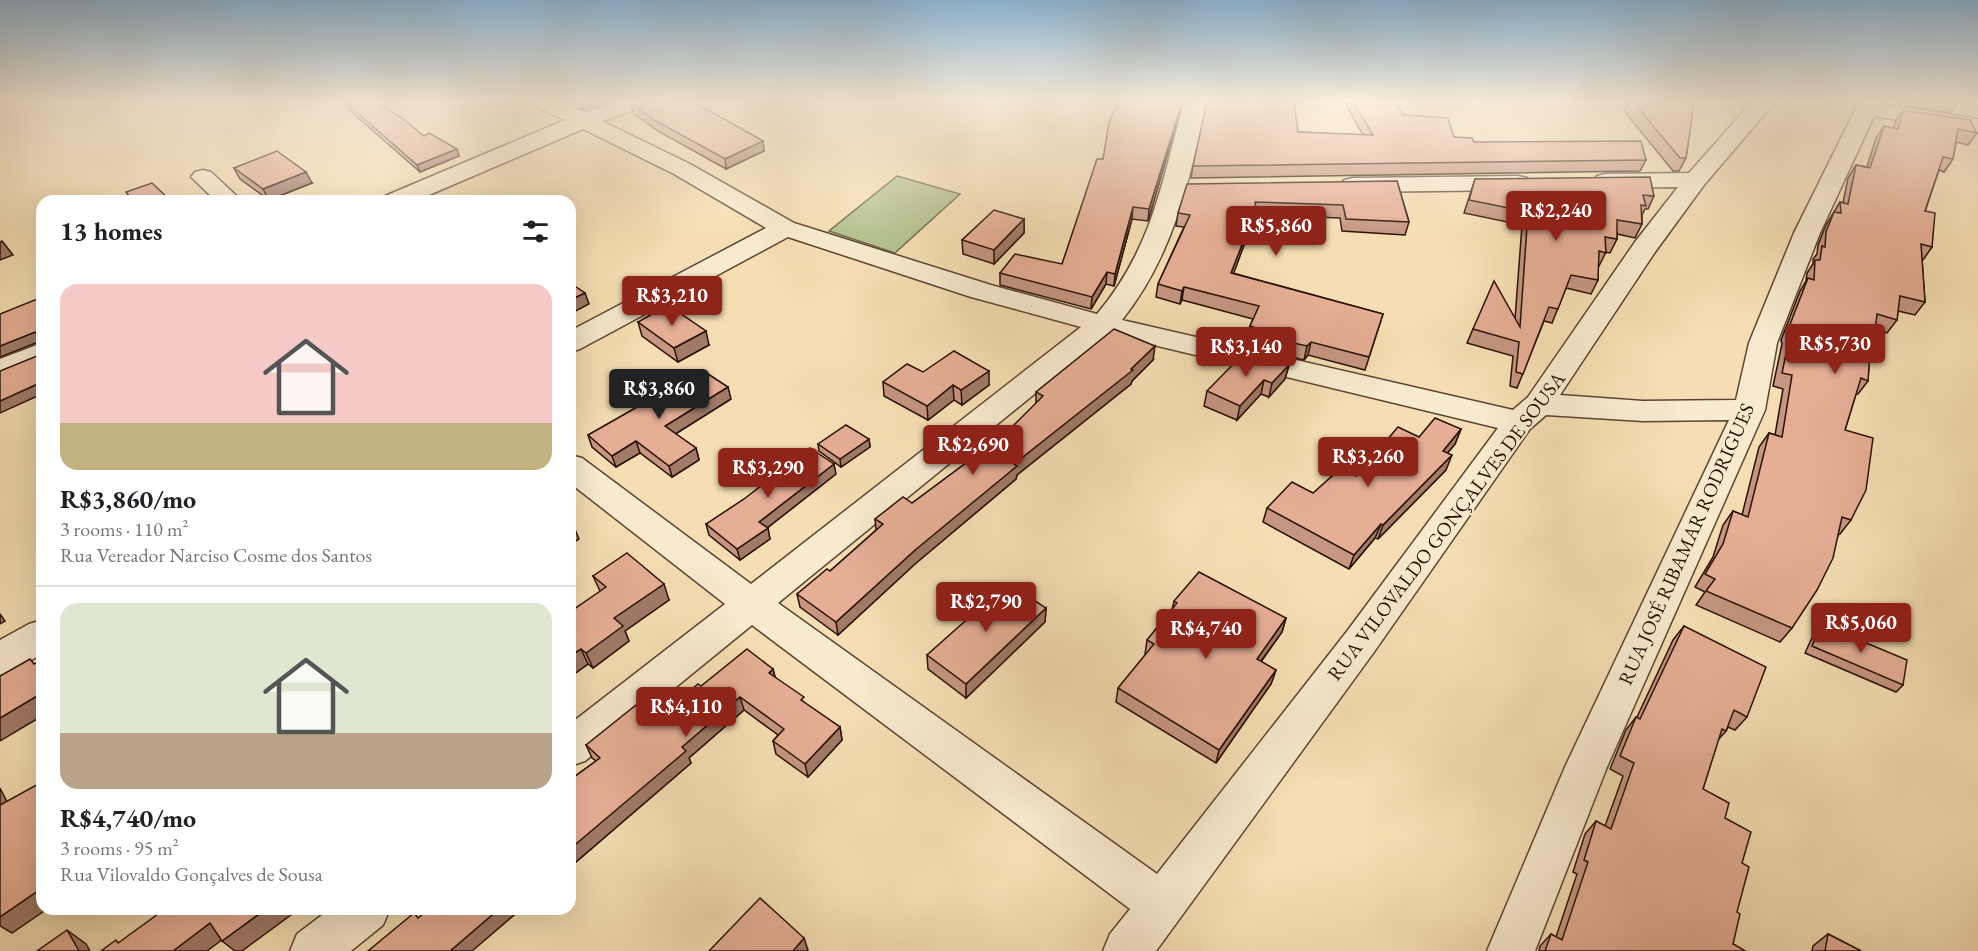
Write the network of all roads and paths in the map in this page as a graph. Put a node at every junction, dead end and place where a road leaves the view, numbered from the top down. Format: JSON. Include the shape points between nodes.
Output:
{"nodes":[{"id":1,"x":523,"y":146,"type":"edge"},
{"id":2,"x":635,"y":146,"type":"edge"},
{"id":3,"x":1189,"y":146,"type":"edge"},
{"id":4,"x":1725,"y":146,"type":"edge"},
{"id":5,"x":1848,"y":146,"type":"edge"},
{"id":6,"x":203,"y":177,"type":"dead end"},
{"id":7,"x":1696,"y":180,"type":"junction"},
{"id":8,"x":1543,"y":182,"type":"edge"},
{"id":9,"x":1579,"y":182,"type":"edge"},
{"id":10,"x":1333,"y":185,"type":"edge"},
{"id":11,"x":223,"y":195,"type":"edge"},
{"id":12,"x":408,"y":195,"type":"edge"},
{"id":13,"x":785,"y":228,"type":"junction"},
{"id":14,"x":1103,"y":324,"type":"junction"},
{"id":15,"x":576,"y":340,"type":"edge"},
{"id":16,"x":36,"y":355,"type":"edge"},
{"id":17,"x":0,"y":370,"type":"edge"},
{"id":18,"x":1749,"y":410,"type":"junction"},
{"id":19,"x":1529,"y":413,"type":"junction"},
{"id":20,"x":576,"y":471,"type":"edge"},
{"id":21,"x":750,"y":603,"type":"junction"},
{"id":22,"x":36,"y":638,"type":"edge"},
{"id":23,"x":0,"y":659,"type":"edge"},
{"id":24,"x":576,"y":743,"type":"edge"},
{"id":25,"x":1161,"y":904,"type":"junction"},
{"id":26,"x":359,"y":915,"type":"edge"},
{"id":27,"x":314,"y":951,"type":"edge"},
{"id":28,"x":1127,"y":951,"type":"edge"},
{"id":29,"x":1511,"y":951,"type":"edge"}],
"edges":[{"from":1,"to":12,"type":"street"},
{"from":2,"to":13,"type":"street"},
{"from":3,"to":14,"type":"street","via":[[1183,187],[1144,268]]},
{"from":4,"to":7,"type":"street","name":"RUA VILOVALDO GONÇALVES DE SOUSA"},
{"from":5,"to":18,"type":"street","name":"RUA JOSÉ RIBAMAR RODRIGUES","via":[[1807,233],[1763,343]]},
{"from":6,"to":11,"type":"street"},
{"from":7,"to":9,"type":"street"},
{"from":7,"to":19,"type":"street","name":"RUA VILOVALDO GONÇALVES DE SOUSA"},
{"from":8,"to":10,"type":"street"},
{"from":13,"to":14,"type":"street","via":[[981,291]]},
{"from":13,"to":15,"type":"street"},
{"from":14,"to":19,"type":"street"},
{"from":14,"to":21,"type":"street"},
{"from":16,"to":17,"type":"street"},
{"from":18,"to":19,"type":"street"},
{"from":18,"to":29,"type":"street","name":"RUA JOSÉ RIBAMAR RODRIGUES","via":[[1586,767]]},
{"from":19,"to":25,"type":"street","name":"RUA VILOVALDO GONÇALVES DE SOUSA"},
{"from":20,"to":21,"type":"street"},
{"from":21,"to":24,"type":"street"},
{"from":21,"to":25,"type":"street"},
{"from":22,"to":23,"type":"street"},
{"from":25,"to":28,"type":"street","name":"RUA VILOVALDO GONÇALVES DE SOUSA"},
{"from":26,"to":27,"type":"street"}]}
